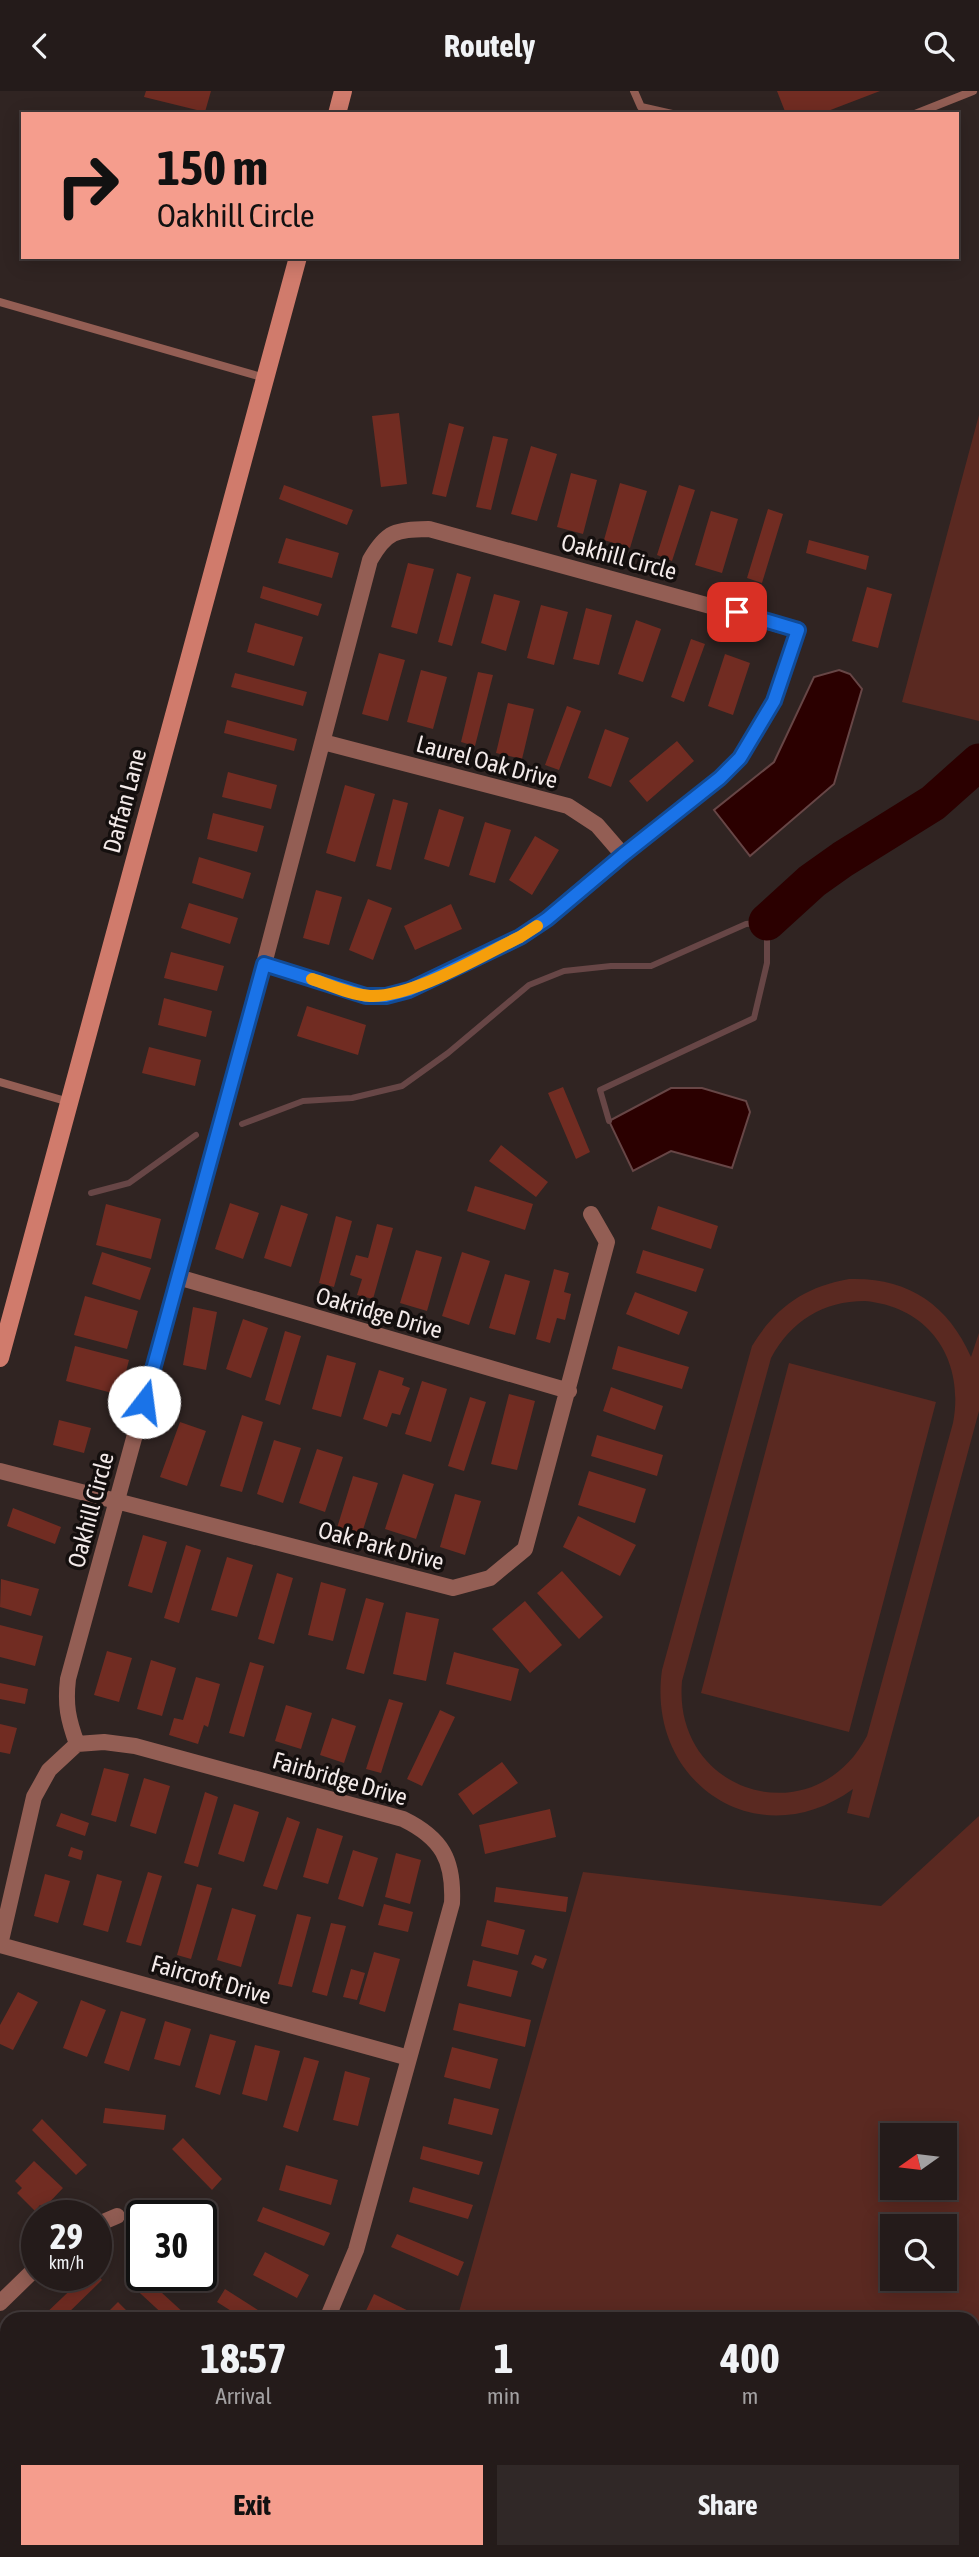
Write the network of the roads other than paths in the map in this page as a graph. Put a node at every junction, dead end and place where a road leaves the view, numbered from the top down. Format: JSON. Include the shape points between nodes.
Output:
{"nodes":[{"id":1,"x":343,"y":91,"type":"edge"},
{"id":2,"x":634,"y":91,"type":"edge"},
{"id":3,"x":973,"y":91,"type":"edge"},
{"id":4,"x":338,"y":112,"type":"edge"},
{"id":5,"x":663,"y":112,"type":"edge"},
{"id":6,"x":920,"y":112,"type":"edge"},
{"id":7,"x":297,"y":259,"type":"edge"},
{"id":8,"x":0,"y":302,"type":"edge"},
{"id":9,"x":265,"y":378,"type":"junction"},
{"id":10,"x":323,"y":743,"type":"junction"},
{"id":11,"x":623,"y":855,"type":"junction"},
{"id":12,"x":264,"y":964,"type":"junction"},
{"id":13,"x":0,"y":1082,"type":"edge"},
{"id":14,"x":69,"y":1102,"type":"junction"},
{"id":15,"x":591,"y":1215,"type":"dead end"},
{"id":16,"x":178,"y":1277,"type":"junction"},
{"id":17,"x":0,"y":1358,"type":"edge"},
{"id":18,"x":569,"y":1391,"type":"junction"},
{"id":19,"x":0,"y":1471,"type":"edge"},
{"id":20,"x":117,"y":1501,"type":"junction"},
{"id":21,"x":78,"y":1744,"type":"junction"},
{"id":22,"x":0,"y":1945,"type":"edge"},
{"id":23,"x":409,"y":2058,"type":"junction"},
{"id":24,"x":117,"y":2216,"type":"dead end"},
{"id":25,"x":112,"y":2218,"type":"edge"},
{"id":26,"x":21,"y":2283,"type":"edge"},
{"id":27,"x":0,"y":2303,"type":"edge"},
{"id":28,"x":330,"y":2312,"type":"edge"}],
"edges":[{"from":1,"to":4,"type":"street"},
{"from":2,"to":5,"type":"lane","via":[[641,107]]},
{"from":3,"to":6,"type":"lane"},
{"from":7,"to":9,"type":"street","name":"Daffan Lane"},
{"from":8,"to":9,"type":"lane"},
{"from":9,"to":14,"type":"street","name":"Daffan Lane"},
{"from":10,"to":11,"type":"street","name":"Laurel Oak Drive","via":[[568,806],[597,825]]},
{"from":10,"to":11,"type":"street","name":"Oakhill Circle","via":[[370,560],[380,541],[400,530],[429,529],[798,630],[774,701],[740,758]]},
{"from":10,"to":12,"type":"street","name":"Oakhill Circle"},
{"from":11,"to":12,"type":"street","name":"Oakhill Circle","via":[[520,937],[409,990],[366,996]]},
{"from":12,"to":16,"type":"street","name":"Oakhill Circle"},
{"from":13,"to":14,"type":"lane"},
{"from":14,"to":17,"type":"street","name":"Daffan Lane"},
{"from":15,"to":18,"type":"street","name":"Oak Park Drive","via":[[607,1242]]},
{"from":16,"to":18,"type":"street","name":"Oakridge Drive"},
{"from":16,"to":20,"type":"street","name":"Oakhill Circle"},
{"from":18,"to":20,"type":"street","name":"Oak Park Drive","via":[[525,1549],[490,1578],[453,1588]]},
{"from":19,"to":20,"type":"street","name":"Oak Park Drive"},
{"from":20,"to":21,"type":"street","name":"Oakhill Circle","via":[[68,1679],[65,1703]]},
{"from":21,"to":22,"type":"street","via":[[49,1770],[34,1797]]},
{"from":21,"to":23,"type":"street","name":"Fairbridge Drive","via":[[135,1746],[403,1819],[436,1840],[453,1881],[452,1903]]},
{"from":22,"to":23,"type":"street","name":"Faircroft Drive"},
{"from":23,"to":28,"type":"street","name":"Fairbridge Drive","via":[[356,2250]]},
{"from":24,"to":25,"type":"street"},
{"from":26,"to":27,"type":"street"}]}
